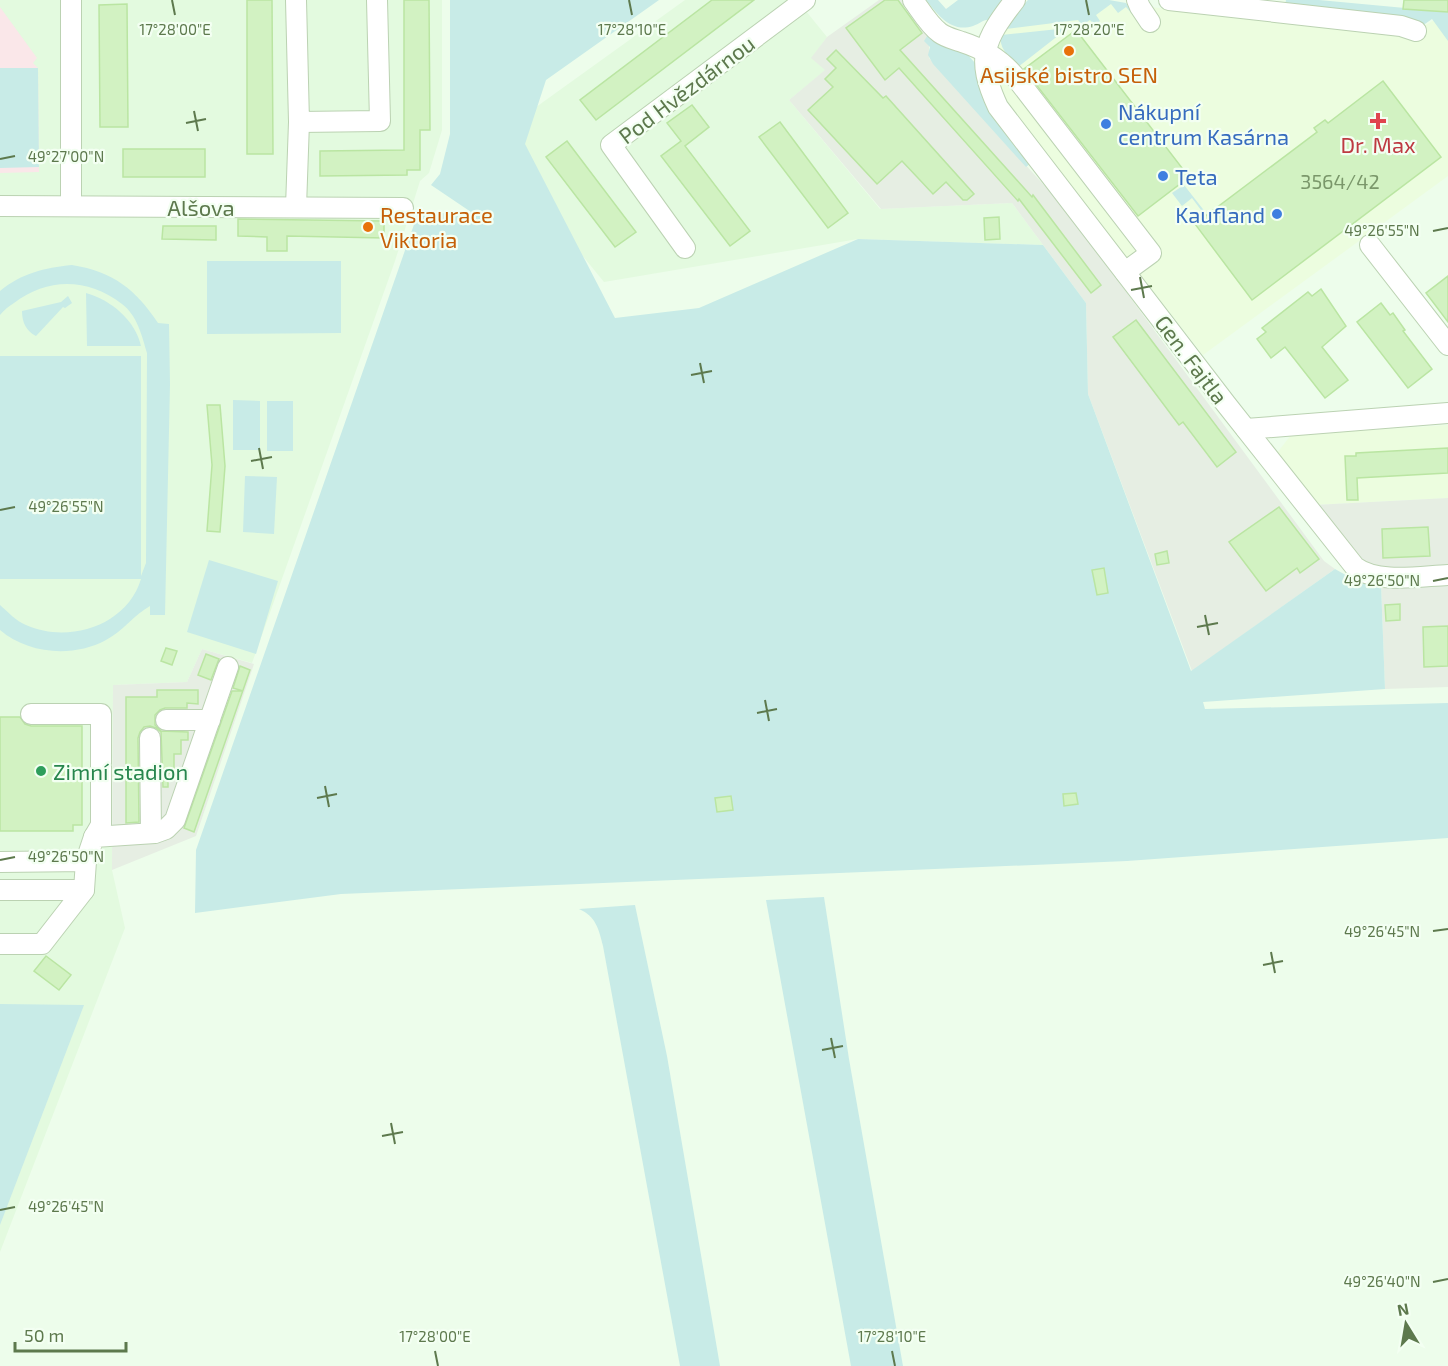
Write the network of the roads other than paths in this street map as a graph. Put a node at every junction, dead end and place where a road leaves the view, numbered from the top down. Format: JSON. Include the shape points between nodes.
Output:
{"nodes":[{"id":1,"x":71,"y":0,"type":"edge"},
{"id":2,"x":296,"y":0,"type":"edge"},
{"id":3,"x":377,"y":0,"type":"edge"},
{"id":4,"x":805,"y":0,"type":"edge"},
{"id":5,"x":913,"y":0,"type":"edge"},
{"id":6,"x":1015,"y":0,"type":"edge"},
{"id":7,"x":1137,"y":0,"type":"edge"},
{"id":8,"x":1183,"y":4,"type":"edge"},
{"id":9,"x":1150,"y":22,"type":"dead end"},
{"id":10,"x":1416,"y":31,"type":"dead end"},
{"id":11,"x":986,"y":52,"type":"junction"},
{"id":12,"x":299,"y":122,"type":"junction"},
{"id":13,"x":0,"y":206,"type":"edge"},
{"id":14,"x":71,"y":206,"type":"junction"},
{"id":15,"x":296,"y":207,"type":"junction"},
{"id":16,"x":403,"y":208,"type":"dead end"},
{"id":17,"x":1370,"y":245,"type":"dead end"},
{"id":18,"x":685,"y":248,"type":"dead end"},
{"id":19,"x":1125,"y":272,"type":"junction"},
{"id":20,"x":1448,"y":345,"type":"edge"},
{"id":21,"x":1448,"y":413,"type":"edge"},
{"id":22,"x":1246,"y":429,"type":"junction"},
{"id":23,"x":1448,"y":575,"type":"edge"},
{"id":24,"x":228,"y":667,"type":"dead end"},
{"id":25,"x":31,"y":714,"type":"dead end"},
{"id":26,"x":166,"y":720,"type":"dead end"},
{"id":27,"x":210,"y":720,"type":"junction"},
{"id":28,"x":150,"y":738,"type":"dead end"},
{"id":29,"x":151,"y":833,"type":"junction"},
{"id":30,"x":94,"y":837,"type":"junction"},
{"id":31,"x":86,"y":861,"type":"junction"},
{"id":32,"x":0,"y":862,"type":"edge"},
{"id":33,"x":0,"y":890,"type":"edge"},
{"id":34,"x":84,"y":890,"type":"junction"},
{"id":35,"x":0,"y":944,"type":"edge"}],
"edges":[{"from":1,"to":14,"type":"street"},
{"from":2,"to":12,"type":"street"},
{"from":3,"to":12,"type":"street","via":[[380,122]]},
{"from":4,"to":18,"type":"street","name":"Pod Hvězdárnou","via":[[611,145]]},
{"from":5,"to":11,"type":"street","via":[[942,35]]},
{"from":6,"to":11,"type":"street","name":"Gen. Fajtla","via":[[991,33]]},
{"from":7,"to":9,"type":"street"},
{"from":8,"to":10,"type":"street","via":[[1294,21],[1401,26]]},
{"from":11,"to":19,"type":"street","name":"Gen. Fajtla","via":[[991,92],[998,107]]},
{"from":11,"to":19,"type":"street","via":[[1014,74],[1151,253]]},
{"from":12,"to":15,"type":"street"},
{"from":13,"to":14,"type":"street","name":"Alšova"},
{"from":14,"to":15,"type":"street","name":"Alšova"},
{"from":15,"to":16,"type":"street","name":"Alšova"},
{"from":17,"to":20,"type":"street"},
{"from":19,"to":22,"type":"street","name":"Gen. Fajtla"},
{"from":21,"to":22,"type":"street"},
{"from":22,"to":23,"type":"street","name":"Gen. Fajtla","via":[[1362,572],[1383,577]]},
{"from":24,"to":27,"type":"street"},
{"from":25,"to":30,"type":"street","via":[[101,714],[101,825]]},
{"from":26,"to":27,"type":"street"},
{"from":27,"to":29,"type":"street","via":[[175,820],[166,829]]},
{"from":28,"to":29,"type":"street"},
{"from":29,"to":30,"type":"street"},
{"from":30,"to":31,"type":"street"},
{"from":31,"to":32,"type":"street"},
{"from":31,"to":34,"type":"street"},
{"from":33,"to":34,"type":"street"},
{"from":34,"to":35,"type":"street","via":[[42,944]]}]}
